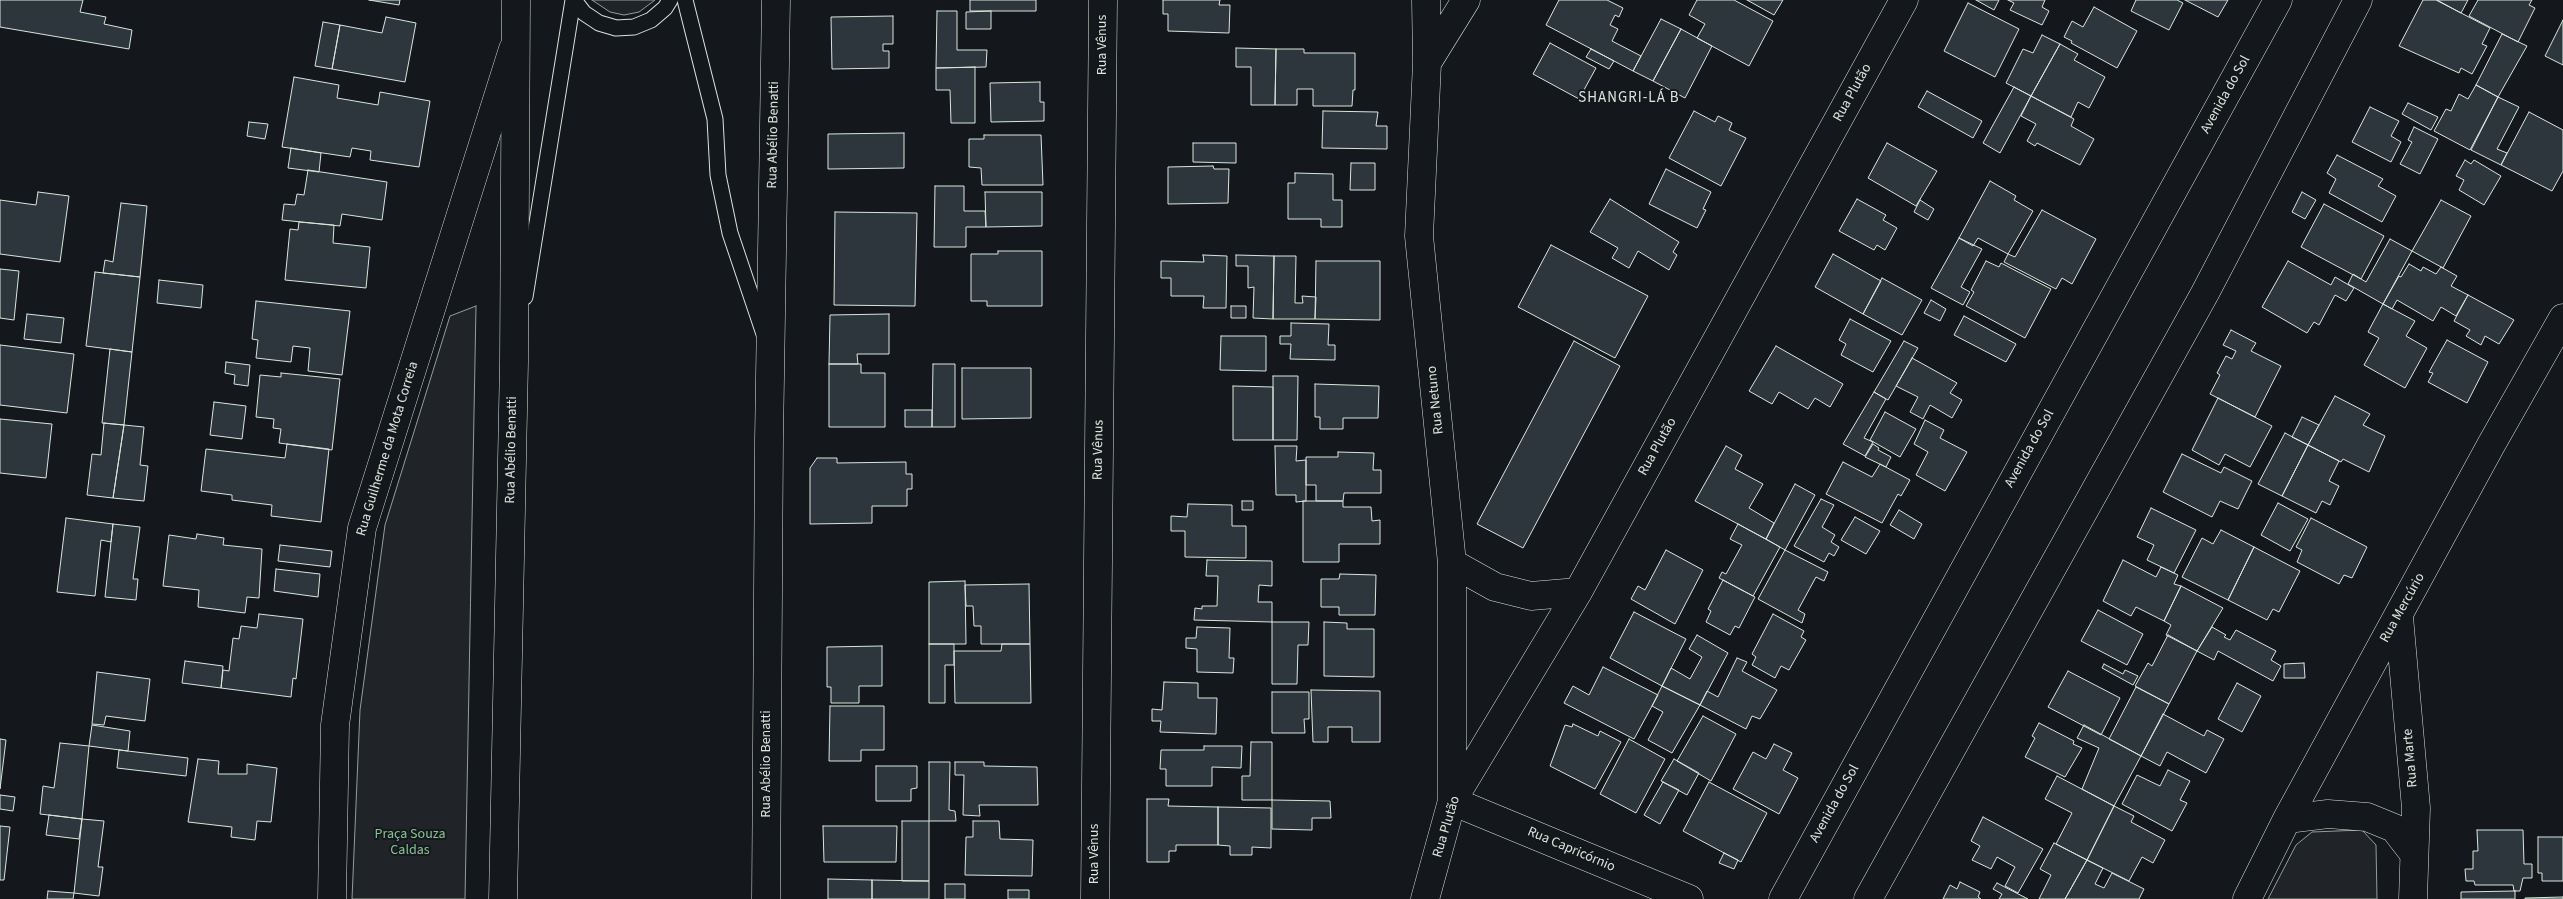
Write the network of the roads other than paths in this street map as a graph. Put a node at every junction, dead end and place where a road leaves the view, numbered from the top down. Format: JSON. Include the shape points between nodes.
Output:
{"nodes":[{"id":1,"x":516,"y":0,"type":"edge"},
{"id":2,"x":574,"y":0,"type":"edge"},
{"id":3,"x":670,"y":0,"type":"edge"},
{"id":4,"x":685,"y":0,"type":"edge"},
{"id":5,"x":776,"y":0,"type":"edge"},
{"id":6,"x":1103,"y":0,"type":"edge"},
{"id":7,"x":1426,"y":0,"type":"edge"},
{"id":8,"x":1466,"y":0,"type":"edge"},
{"id":9,"x":1904,"y":0,"type":"edge"},
{"id":10,"x":2278,"y":0,"type":"edge"},
{"id":11,"x":2358,"y":0,"type":"edge"},
{"id":12,"x":515,"y":43,"type":"junction"},
{"id":13,"x":1427,"y":63,"type":"junction"},
{"id":14,"x":2563,"y":318,"type":"edge"},
{"id":15,"x":772,"y":359,"type":"junction"},
{"id":16,"x":514,"y":362,"type":"junction"},
{"id":17,"x":1452,"y":563,"type":"junction"},
{"id":18,"x":1578,"y":592,"type":"junction"},
{"id":19,"x":2399,"y":617,"type":"junction"},
{"id":20,"x":1452,"y":801,"type":"junction"},
{"id":21,"x":2287,"y":819,"type":"junction"},
{"id":22,"x":2414,"y":854,"type":"junction"},
{"id":23,"x":332,"y":899,"type":"edge"},
{"id":24,"x":503,"y":899,"type":"edge"},
{"id":25,"x":766,"y":899,"type":"edge"},
{"id":26,"x":1095,"y":899,"type":"edge"},
{"id":27,"x":1425,"y":899,"type":"edge"},
{"id":28,"x":1689,"y":899,"type":"edge"},
{"id":29,"x":1783,"y":899,"type":"edge"},
{"id":30,"x":1868,"y":899,"type":"edge"},
{"id":31,"x":2247,"y":899,"type":"edge"},
{"id":32,"x":2413,"y":899,"type":"edge"}],
"edges":[{"from":1,"to":12,"type":"street","name":"Rua Abélio Benatti"},
{"from":2,"to":3,"type":"lane","via":[[584,13],[599,23],[616,28],[634,27],[651,20]]},
{"from":2,"to":16,"type":"lane"},
{"from":4,"to":15,"type":"lane","via":[[714,118],[718,175],[730,233]]},
{"from":5,"to":15,"type":"street","name":"Rua Abélio Benatti"},
{"from":6,"to":26,"type":"street","name":"Rua Vênus"},
{"from":7,"to":13,"type":"street","name":"Rua Netuno"},
{"from":8,"to":13,"type":"street"},
{"from":9,"to":18,"type":"street","name":"Rua Plutão"},
{"from":10,"to":29,"type":"street","name":"Avenida do Sol"},
{"from":11,"to":30,"type":"street","via":[[2205,293]]},
{"from":12,"to":16,"type":"street","name":"Rua Abélio Benatti"},
{"from":12,"to":23,"type":"street","name":"Rua Guilherme da Mota Correia","via":[[362,528],[335,725]]},
{"from":13,"to":17,"type":"street","name":"Rua Netuno","via":[[1419,236]]},
{"from":14,"to":19,"type":"street","name":"Rua Mercúrio"},
{"from":15,"to":25,"type":"street","name":"Rua Abélio Benatti"},
{"from":16,"to":24,"type":"street","name":"Rua Abélio Benatti"},
{"from":17,"to":18,"type":"street","via":[[1494,587],[1532,596]]},
{"from":17,"to":20,"type":"street","name":"Rua Netuno"},
{"from":18,"to":20,"type":"street","name":"Rua Plutão"},
{"from":19,"to":21,"type":"street","name":"Rua Mercúrio"},
{"from":19,"to":22,"type":"street","name":"Rua Marte","via":[[2416,808]]},
{"from":20,"to":27,"type":"street","name":"Rua Plutão"},
{"from":20,"to":28,"type":"street","name":"Rua Capricórnio"},
{"from":21,"to":22,"type":"street","via":[[2328,814],[2368,817],[2394,828]]},
{"from":21,"to":31,"type":"street","name":"Rua Mercúrio"},
{"from":22,"to":32,"type":"street","name":"Rua Marte"}]}
